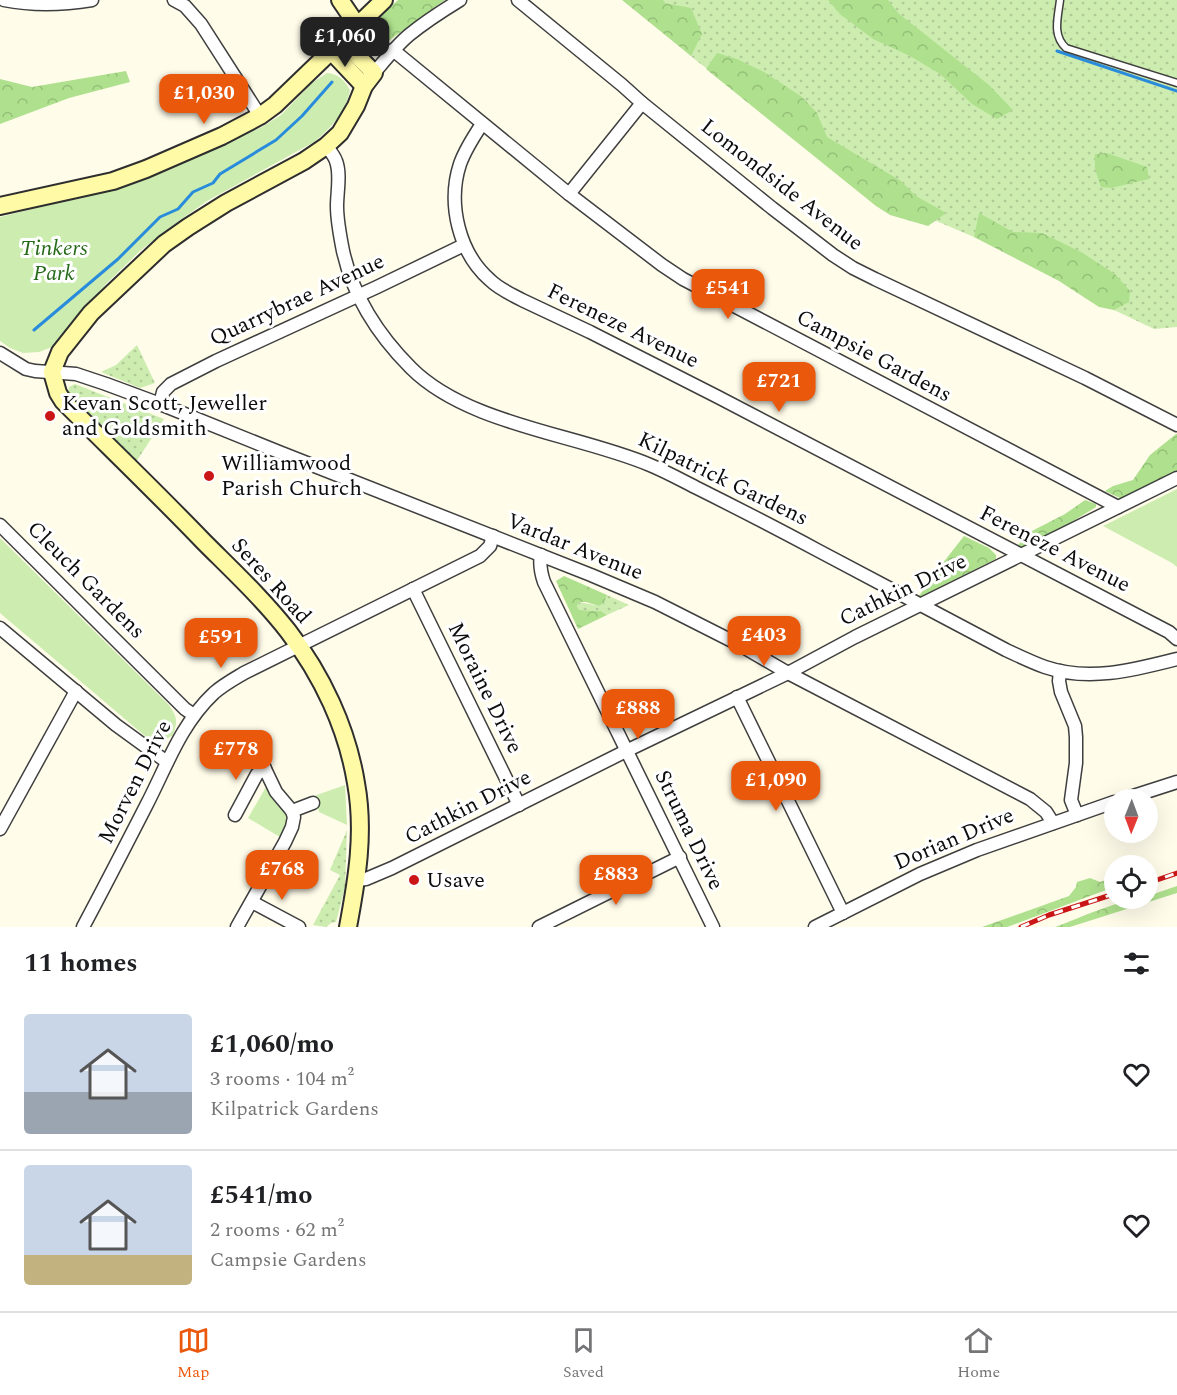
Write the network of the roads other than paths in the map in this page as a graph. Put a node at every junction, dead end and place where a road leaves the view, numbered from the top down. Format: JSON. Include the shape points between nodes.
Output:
{"nodes":[{"id":1,"x":4,"y":0,"type":"edge"},
{"id":2,"x":92,"y":0,"type":"edge"},
{"id":3,"x":174,"y":0,"type":"edge"},
{"id":4,"x":340,"y":0,"type":"edge"},
{"id":5,"x":384,"y":0,"type":"edge"},
{"id":6,"x":460,"y":0,"type":"edge"},
{"id":7,"x":518,"y":0,"type":"edge"},
{"id":8,"x":1060,"y":0,"type":"edge"},
{"id":9,"x":357,"y":25,"type":"junction"},
{"id":10,"x":336,"y":46,"type":"junction"},
{"id":11,"x":393,"y":50,"type":"junction"},
{"id":12,"x":369,"y":79,"type":"junction"},
{"id":13,"x":1177,"y":83,"type":"edge"},
{"id":14,"x":642,"y":104,"type":"junction"},
{"id":15,"x":260,"y":116,"type":"junction"},
{"id":16,"x":482,"y":124,"type":"junction"},
{"id":17,"x":326,"y":146,"type":"junction"},
{"id":18,"x":569,"y":194,"type":"junction"},
{"id":19,"x":0,"y":206,"type":"edge"},
{"id":20,"x":464,"y":245,"type":"junction"},
{"id":21,"x":359,"y":295,"type":"junction"},
{"id":22,"x":0,"y":352,"type":"edge"},
{"id":23,"x":52,"y":372,"type":"junction"},
{"id":24,"x":160,"y":404,"type":"junction"},
{"id":25,"x":1177,"y":425,"type":"edge"},
{"id":26,"x":1177,"y":478,"type":"edge"},
{"id":27,"x":1118,"y":507,"type":"junction"},
{"id":28,"x":0,"y":525,"type":"edge"},
{"id":29,"x":494,"y":536,"type":"junction"},
{"id":30,"x":541,"y":555,"type":"junction"},
{"id":31,"x":1020,"y":555,"type":"junction"},
{"id":32,"x":413,"y":589,"type":"junction"},
{"id":33,"x":921,"y":604,"type":"junction"},
{"id":34,"x":0,"y":628,"type":"edge"},
{"id":35,"x":1177,"y":639,"type":"edge"},
{"id":36,"x":298,"y":646,"type":"junction"},
{"id":37,"x":1177,"y":659,"type":"edge"},
{"id":38,"x":1060,"y":671,"type":"junction"},
{"id":39,"x":788,"y":673,"type":"junction"},
{"id":40,"x":76,"y":691,"type":"junction"},
{"id":41,"x":736,"y":697,"type":"junction"},
{"id":42,"x":194,"y":716,"type":"junction"},
{"id":43,"x":256,"y":745,"type":"dead end"},
{"id":44,"x":626,"y":751,"type":"junction"},
{"id":45,"x":166,"y":762,"type":"junction"},
{"id":46,"x":265,"y":769,"type":"junction"},
{"id":47,"x":1177,"y":782,"type":"edge"},
{"id":48,"x":1155,"y":789,"type":"edge"},
{"id":49,"x":313,"y":803,"type":"dead end"},
{"id":50,"x":519,"y":805,"type":"junction"},
{"id":51,"x":1104,"y":806,"type":"edge"},
{"id":52,"x":292,"y":811,"type":"junction"},
{"id":53,"x":235,"y":815,"type":"dead end"},
{"id":54,"x":1077,"y":815,"type":"junction"},
{"id":55,"x":1053,"y":822,"type":"junction"},
{"id":56,"x":0,"y":829,"type":"edge"},
{"id":57,"x":680,"y":857,"type":"junction"},
{"id":58,"x":357,"y":880,"type":"junction"},
{"id":59,"x":252,"y":902,"type":"junction"},
{"id":60,"x":843,"y":913,"type":"junction"},
{"id":61,"x":83,"y":927,"type":"edge"},
{"id":62,"x":237,"y":927,"type":"edge"},
{"id":63,"x":299,"y":927,"type":"edge"},
{"id":64,"x":348,"y":927,"type":"edge"},
{"id":65,"x":539,"y":927,"type":"edge"},
{"id":66,"x":713,"y":927,"type":"edge"},
{"id":67,"x":815,"y":927,"type":"edge"}],
"edges":[{"from":1,"to":2,"type":"street","via":[[37,5]]},
{"from":3,"to":15,"type":"street","via":[[201,24]]},
{"from":4,"to":9,"type":"street"},
{"from":5,"to":9,"type":"street"},
{"from":6,"to":11,"type":"street"},
{"from":7,"to":14,"type":"street","name":"Lomondside Avenue"},
{"from":8,"to":13,"type":"lane","via":[[1056,33],[1066,48]]},
{"from":9,"to":10,"type":"street"},
{"from":10,"to":12,"type":"street"},
{"from":10,"to":15,"type":"street"},
{"from":11,"to":12,"type":"street"},
{"from":11,"to":16,"type":"street","name":"Campsie Gardens"},
{"from":12,"to":17,"type":"street","via":[[344,128]]},
{"from":14,"to":18,"type":"street"},
{"from":14,"to":25,"type":"street","name":"Lomondside Avenue","via":[[853,268]]},
{"from":15,"to":19,"type":"street","via":[[212,141],[113,181]]},
{"from":16,"to":18,"type":"street","name":"Campsie Gardens"},
{"from":16,"to":20,"type":"street","name":"Fereneze Avenue","via":[[467,148],[456,178],[456,210]]},
{"from":17,"to":21,"type":"street","name":"Kilpatrick Gardens","via":[[337,161],[340,239]]},
{"from":17,"to":23,"type":"street","via":[[226,202],[164,244],[91,313],[60,352]]},
{"from":18,"to":27,"type":"street","name":"Campsie Gardens","via":[[684,279]]},
{"from":20,"to":21,"type":"street","name":"Quarrybrae Avenue"},
{"from":20,"to":31,"type":"street","name":"Fereneze Avenue","via":[[479,270],[502,290],[718,397]]},
{"from":21,"to":24,"type":"street","name":"Quarrybrae Avenue","via":[[171,384],[163,392]]},
{"from":21,"to":33,"type":"street","name":"Kilpatrick Gardens","via":[[375,326],[400,357],[425,381],[458,400],[651,466]]},
{"from":22,"to":23,"type":"street","via":[[26,369]]},
{"from":23,"to":24,"type":"street","name":"Vardar Avenue","via":[[90,378]]},
{"from":23,"to":36,"type":"street","name":"Seres Road","via":[[63,401],[266,605]]},
{"from":24,"to":29,"type":"street","name":"Vardar Avenue"},
{"from":26,"to":27,"type":"street","name":"Cathkin Drive"},
{"from":27,"to":31,"type":"street","name":"Cathkin Drive"},
{"from":28,"to":42,"type":"street","name":"Cleuch Gardens"},
{"from":29,"to":30,"type":"street","name":"Vardar Avenue"},
{"from":29,"to":32,"type":"street","name":"Morven Drive","via":[[480,556]]},
{"from":30,"to":39,"type":"street","name":"Vardar Avenue","via":[[655,602]]},
{"from":30,"to":44,"type":"street","name":"Struma Drive","via":[[544,582]]},
{"from":31,"to":33,"type":"street","name":"Cathkin Drive"},
{"from":31,"to":35,"type":"street","name":"Fereneze Avenue"},
{"from":32,"to":36,"type":"street","name":"Morven Drive"},
{"from":32,"to":50,"type":"street","name":"Moraine Drive"},
{"from":33,"to":38,"type":"street","name":"Kilpatrick Gardens","via":[[1006,650]]},
{"from":33,"to":39,"type":"street","name":"Cathkin Drive"},
{"from":34,"to":40,"type":"street"},
{"from":36,"to":42,"type":"street","name":"Morven Drive","via":[[224,685]]},
{"from":36,"to":58,"type":"street","name":"Seres Road","via":[[325,689],[350,754],[359,813]]},
{"from":37,"to":38,"type":"street","name":"Kilpatrick Gardens","via":[[1109,674]]},
{"from":38,"to":54,"type":"street","via":[[1061,692],[1076,737],[1071,800]]},
{"from":39,"to":41,"type":"street","name":"Cathkin Drive"},
{"from":39,"to":55,"type":"street","name":"Vardar Avenue","via":[[1030,799]]},
{"from":40,"to":45,"type":"street"},
{"from":40,"to":56,"type":"street"},
{"from":41,"to":44,"type":"street","name":"Cathkin Drive"},
{"from":41,"to":60,"type":"street"},
{"from":42,"to":45,"type":"street","name":"Morven Drive"},
{"from":43,"to":46,"type":"street"},
{"from":44,"to":50,"type":"street","name":"Cathkin Drive"},
{"from":44,"to":57,"type":"street","name":"Struma Drive"},
{"from":45,"to":61,"type":"street","name":"Morven Drive"},
{"from":46,"to":52,"type":"street","via":[[276,792]]},
{"from":46,"to":53,"type":"street","via":[[257,774]]},
{"from":47,"to":48,"type":"street"},
{"from":49,"to":52,"type":"street"},
{"from":50,"to":58,"type":"street","name":"Cathkin Drive","via":[[392,868]]},
{"from":51,"to":54,"type":"street","name":"Dorian Drive"},
{"from":52,"to":59,"type":"street","via":[[292,827]]},
{"from":54,"to":55,"type":"street","name":"Dorian Drive"},
{"from":55,"to":60,"type":"street","name":"Dorian Drive","via":[[920,874]]},
{"from":57,"to":65,"type":"street"},
{"from":57,"to":66,"type":"street","name":"Struma Drive"},
{"from":58,"to":64,"type":"street","name":"Seres Road"},
{"from":59,"to":62,"type":"street"},
{"from":59,"to":63,"type":"street"},
{"from":60,"to":67,"type":"street","name":"Dorian Drive"}]}
